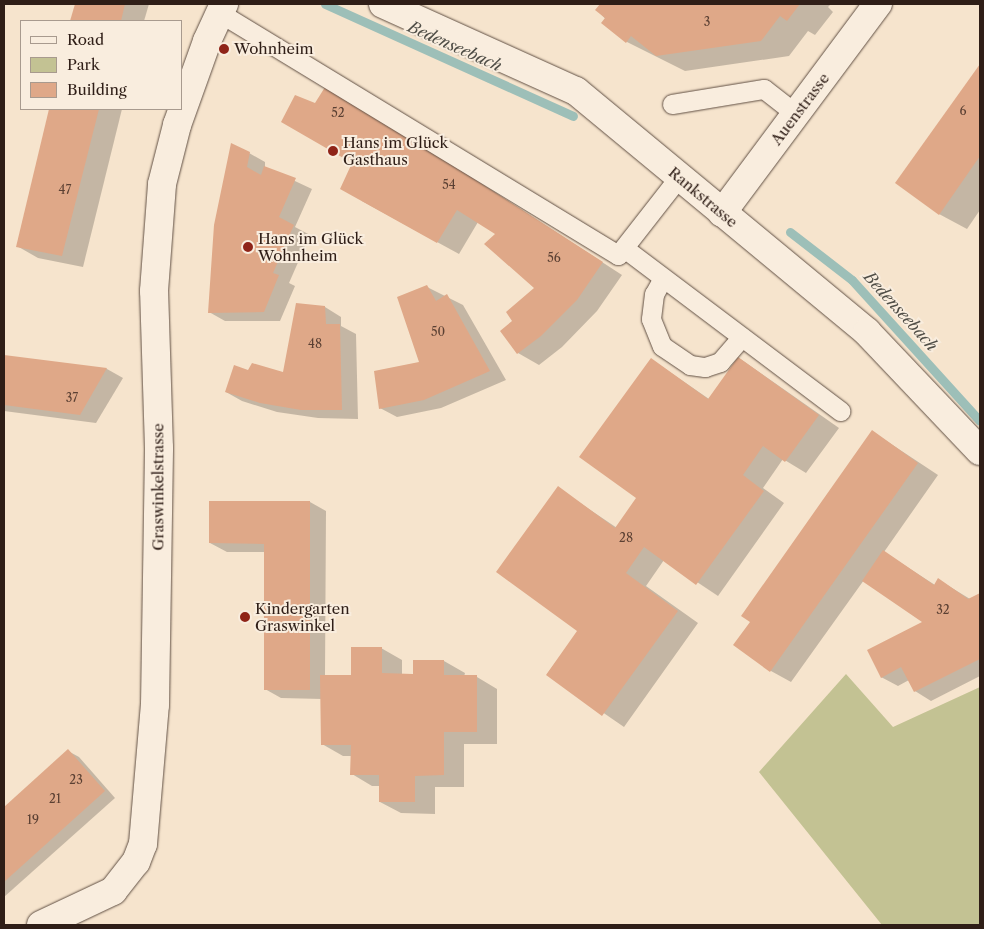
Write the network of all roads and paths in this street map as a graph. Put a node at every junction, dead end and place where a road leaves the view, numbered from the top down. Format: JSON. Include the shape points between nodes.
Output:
{"nodes":[{"id":1,"x":383,"y":4,"type":"edge"},
{"id":2,"x":878,"y":4,"type":"edge"},
{"id":3,"x":222,"y":8,"type":"edge"},
{"id":4,"x":672,"y":104,"type":"dead end"},
{"id":5,"x":796,"y":114,"type":"junction"},
{"id":6,"x":679,"y":177,"type":"junction"},
{"id":7,"x":722,"y":213,"type":"junction"},
{"id":8,"x":624,"y":248,"type":"junction"},
{"id":9,"x":662,"y":278,"type":"junction"},
{"id":10,"x":742,"y":337,"type":"junction"},
{"id":11,"x":840,"y":411,"type":"dead end"},
{"id":12,"x":980,"y":452,"type":"edge"},
{"id":13,"x":41,"y":925,"type":"edge"}],
"edges":[{"from":1,"to":6,"type":"street","name":"Rankstrasse","via":[[576,91]]},
{"from":2,"to":5,"type":"street","name":"Auenstrasse"},
{"from":3,"to":8,"type":"lane","via":[[618,255]]},
{"from":3,"to":13,"type":"street","name":"Graswinkelstrasse","via":[[177,125],[162,184],[154,291],[159,448],[155,705],[143,844],[136,862],[113,891]]},
{"from":4,"to":5,"type":"lane","via":[[764,90]]},
{"from":5,"to":7,"type":"street","name":"Auenstrasse"},
{"from":6,"to":7,"type":"street","name":"Rankstrasse"},
{"from":6,"to":8,"type":"lane"},
{"from":7,"to":12,"type":"street","name":"Rankstrasse","via":[[867,332]]},
{"from":8,"to":9,"type":"lane"},
{"from":9,"to":10,"type":"lane"},
{"from":9,"to":10,"type":"lane","via":[[654,294],[651,319],[662,346],[690,365],[705,367],[720,362]]},
{"from":10,"to":11,"type":"lane"}]}
